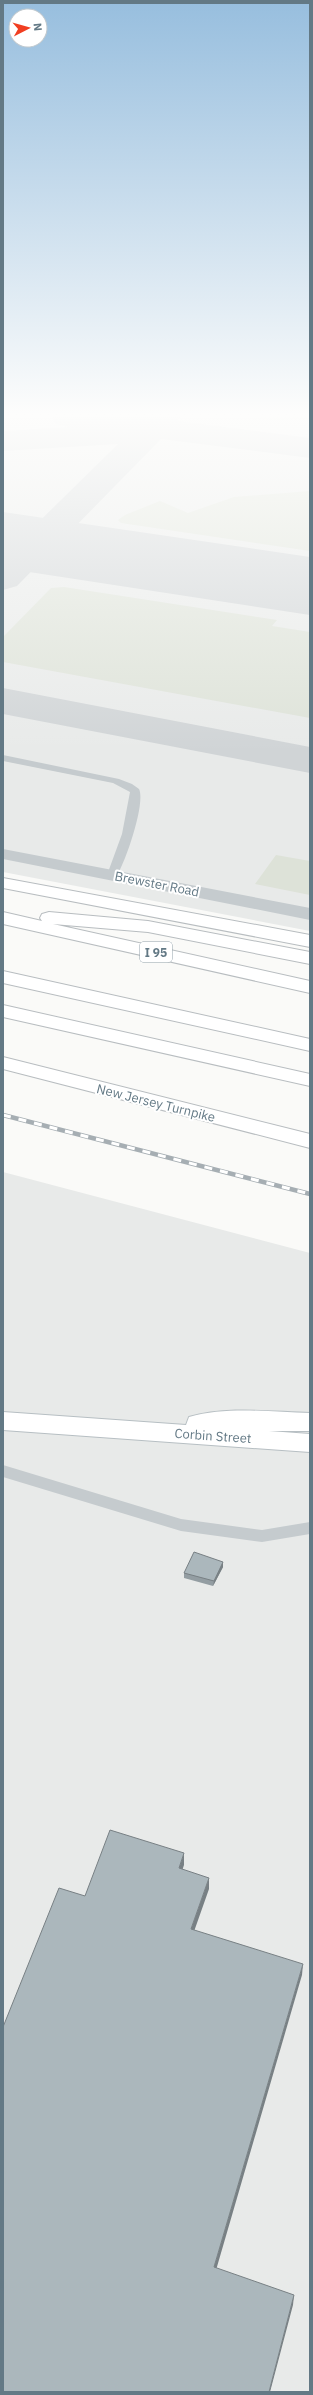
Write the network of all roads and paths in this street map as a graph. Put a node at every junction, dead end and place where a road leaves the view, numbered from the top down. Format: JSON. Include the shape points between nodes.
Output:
{"nodes":[{"id":1,"x":3,"y":758,"type":"edge"},
{"id":2,"x":3,"y":854,"type":"edge"},
{"id":3,"x":112,"y":875,"type":"junction"},
{"id":4,"x":3,"y":883,"type":"edge"},
{"id":5,"x":310,"y":914,"type":"edge"},
{"id":6,"x":3,"y":917,"type":"edge"},
{"id":7,"x":310,"y":941,"type":"edge"},
{"id":8,"x":310,"y":958,"type":"edge"},
{"id":9,"x":3,"y":977,"type":"edge"},
{"id":10,"x":310,"y":987,"type":"edge"},
{"id":11,"x":3,"y":1011,"type":"edge"},
{"id":12,"x":310,"y":1045,"type":"edge"},
{"id":13,"x":3,"y":1063,"type":"edge"},
{"id":14,"x":310,"y":1080,"type":"edge"},
{"id":15,"x":310,"y":1142,"type":"edge"},
{"id":16,"x":3,"y":1421,"type":"edge"},
{"id":17,"x":310,"y":1422,"type":"edge"},
{"id":18,"x":117,"y":1429,"type":"junction"},
{"id":19,"x":310,"y":1443,"type":"edge"},
{"id":20,"x":3,"y":1471,"type":"edge"},
{"id":21,"x":310,"y":1528,"type":"edge"}],
"edges":[{"from":1,"to":3,"type":"lane","via":[[116,781],[135,791],[135,801]]},
{"from":2,"to":3,"type":"street","name":"Brewster Road"},
{"from":3,"to":5,"type":"street","name":"Brewster Road"},
{"from":4,"to":7,"type":"main road"},
{"from":6,"to":8,"type":"main road","via":[[86,919],[154,927]]},
{"from":6,"to":10,"type":"main road","number":"I 95"},
{"from":9,"to":12,"type":"main road"},
{"from":11,"to":14,"type":"main road"},
{"from":13,"to":15,"type":"main road","name":"New Jersey Turnpike"},
{"from":16,"to":18,"type":"main road","name":"Corbin Street"},
{"from":17,"to":18,"type":"main road","name":"Corbin Street","via":[[233,1421]]},
{"from":18,"to":19,"type":"main road","name":"Corbin Street"},
{"from":20,"to":21,"type":"lane","via":[[181,1525],[262,1536]]}]}
